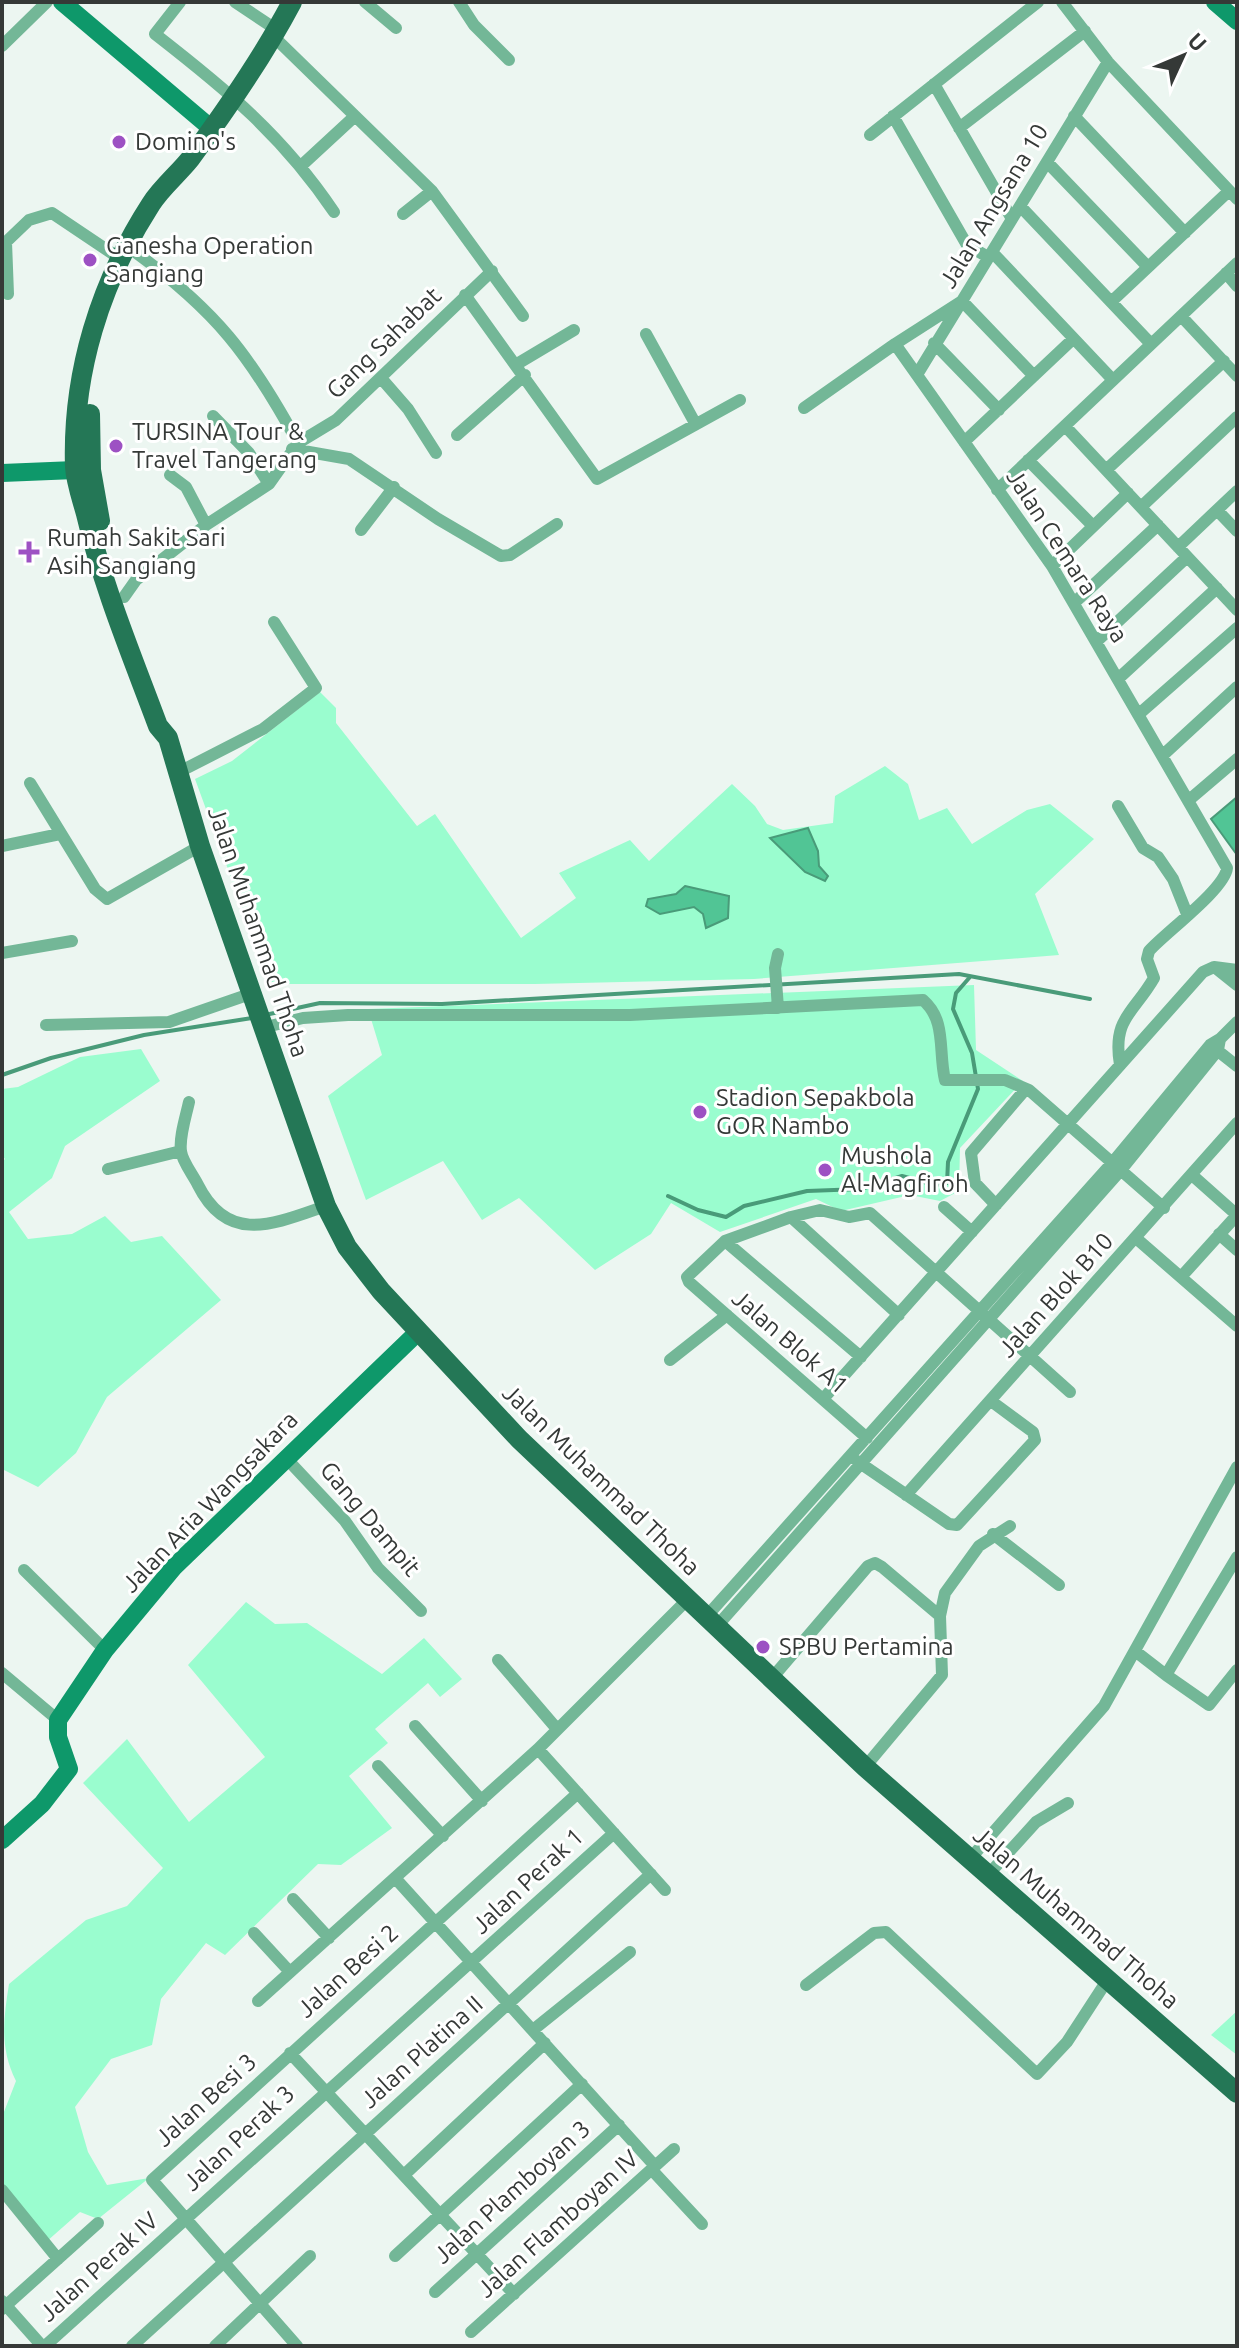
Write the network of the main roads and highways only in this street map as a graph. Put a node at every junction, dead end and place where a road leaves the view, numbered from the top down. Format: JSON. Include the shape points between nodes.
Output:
{"nodes":[{"id":1,"x":292,"y":2,"type":"edge"},
{"id":2,"x":84,"y":407,"type":"junction"},
{"id":3,"x":99,"y":547,"type":"junction"},
{"id":4,"x":168,"y":738,"type":"junction"},
{"id":5,"x":1237,"y":2093,"type":"edge"}],
"edges":[{"from":1,"to":2,"type":"main road","name":"Jalan Muhammad Thoha","via":[[127,255]]},
{"from":2,"to":3,"type":"main road","name":"Jalan Muhammad Thoha"},
{"from":2,"to":3,"type":"main road","name":"Jalan Muhammad Thoha","via":[[75,470]]},
{"from":3,"to":4,"type":"main road","name":"Jalan Muhammad Thoha","via":[[158,726]]},
{"from":3,"to":4,"type":"main road","name":"Jalan Muhammad Thoha","via":[[124,597],[171,724]]},
{"from":4,"to":5,"type":"main road","name":"Jalan Muhammad Thoha","via":[[250,995],[326,1206],[347,1247],[519,1439],[687,1600],[865,1767]]}]}
